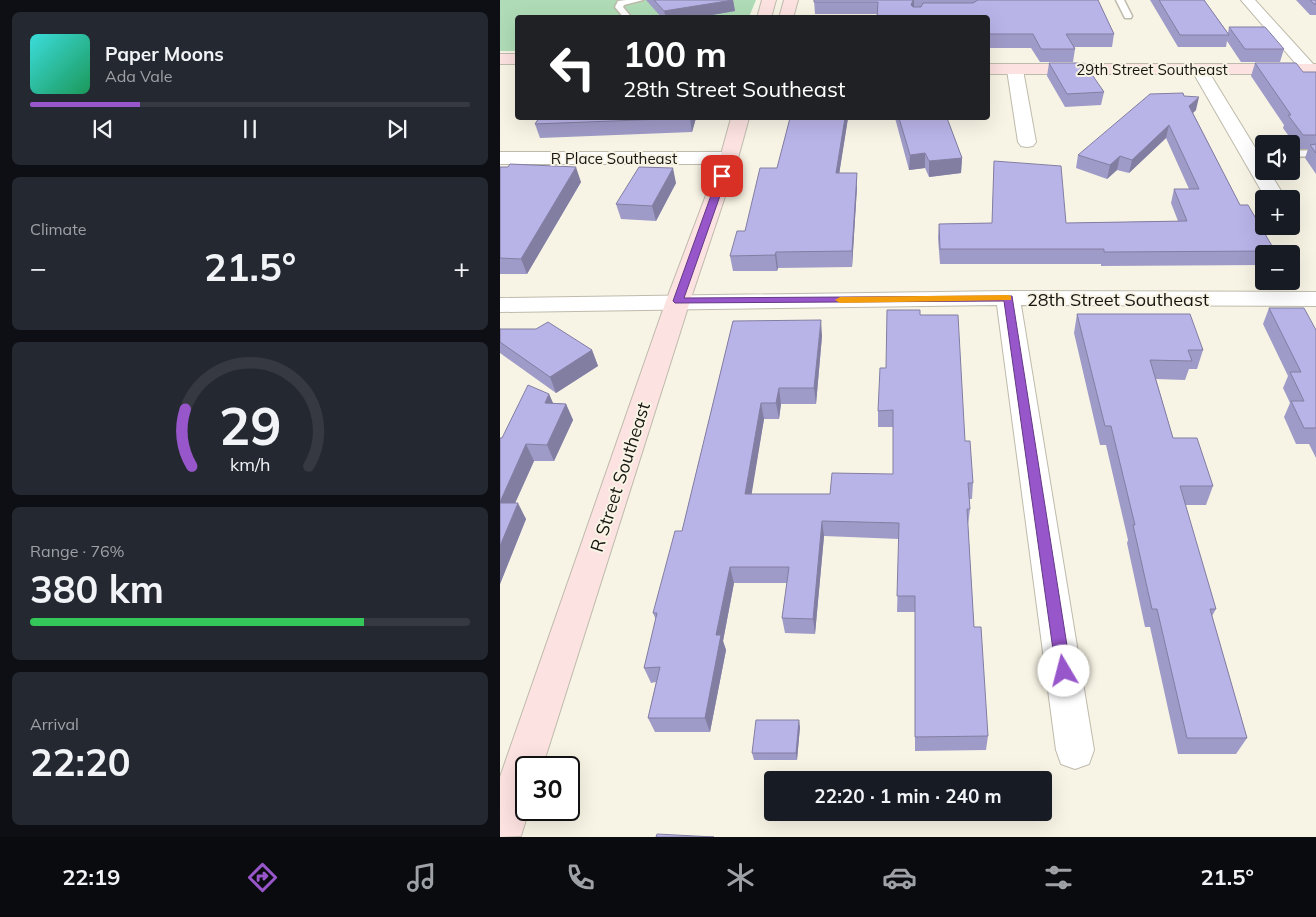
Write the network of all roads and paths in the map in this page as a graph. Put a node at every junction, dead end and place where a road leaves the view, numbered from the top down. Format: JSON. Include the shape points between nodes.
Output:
{"nodes":[{"id":1,"x":639,"y":0,"type":"edge"},
{"id":2,"x":769,"y":0,"type":"edge"},
{"id":3,"x":790,"y":0,"type":"edge"},
{"id":4,"x":1120,"y":0,"type":"edge"},
{"id":5,"x":1248,"y":0,"type":"edge"},
{"id":6,"x":626,"y":15,"type":"edge"},
{"id":7,"x":765,"y":15,"type":"edge"},
{"id":8,"x":787,"y":15,"type":"edge"},
{"id":9,"x":1128,"y":16,"type":"dead end"},
{"id":10,"x":500,"y":59,"type":"edge"},
{"id":11,"x":515,"y":59,"type":"edge"},
{"id":12,"x":990,"y":69,"type":"edge"},
{"id":13,"x":1199,"y":69,"type":"junction"},
{"id":14,"x":1312,"y":69,"type":"edge"},
{"id":15,"x":1015,"y":70,"type":"junction"},
{"id":16,"x":739,"y":120,"type":"edge"},
{"id":17,"x":1027,"y":142,"type":"dead end"},
{"id":18,"x":1255,"y":153,"type":"edge"},
{"id":19,"x":1316,"y":153,"type":"edge"},
{"id":20,"x":1300,"y":154,"type":"edge"},
{"id":21,"x":500,"y":158,"type":"edge"},
{"id":22,"x":729,"y":158,"type":"junction"},
{"id":23,"x":1008,"y":298,"type":"junction"},
{"id":24,"x":1316,"y":299,"type":"edge"},
{"id":25,"x":678,"y":301,"type":"junction"},
{"id":26,"x":500,"y":305,"type":"edge"},
{"id":27,"x":1075,"y":750,"type":"dead end"},
{"id":28,"x":500,"y":836,"type":"edge"}],
"edges":[{"from":1,"to":6,"type":"lane","via":[[620,3],[619,7]]},
{"from":2,"to":7,"type":"street"},
{"from":3,"to":8,"type":"street"},
{"from":4,"to":9,"type":"lane"},
{"from":5,"to":14,"type":"street"},
{"from":10,"to":11,"type":"street"},
{"from":12,"to":15,"type":"street","name":"29th Street Southeast"},
{"from":13,"to":14,"type":"street","name":"29th Street Southeast"},
{"from":13,"to":15,"type":"street","name":"29th Street Southeast"},
{"from":13,"to":18,"type":"street"},
{"from":15,"to":17,"type":"street"},
{"from":16,"to":22,"type":"street","name":"R Street Southeast"},
{"from":19,"to":20,"type":"lane"},
{"from":21,"to":22,"type":"street","name":"R Place Southeast"},
{"from":22,"to":25,"type":"street","name":"R Street Southeast"},
{"from":23,"to":24,"type":"street","name":"28th Street Southeast"},
{"from":23,"to":25,"type":"street","name":"28th Street Southeast"},
{"from":23,"to":27,"type":"street"},
{"from":25,"to":26,"type":"street","name":"28th Street Southeast"},
{"from":25,"to":28,"type":"street","name":"R Street Southeast"}]}
